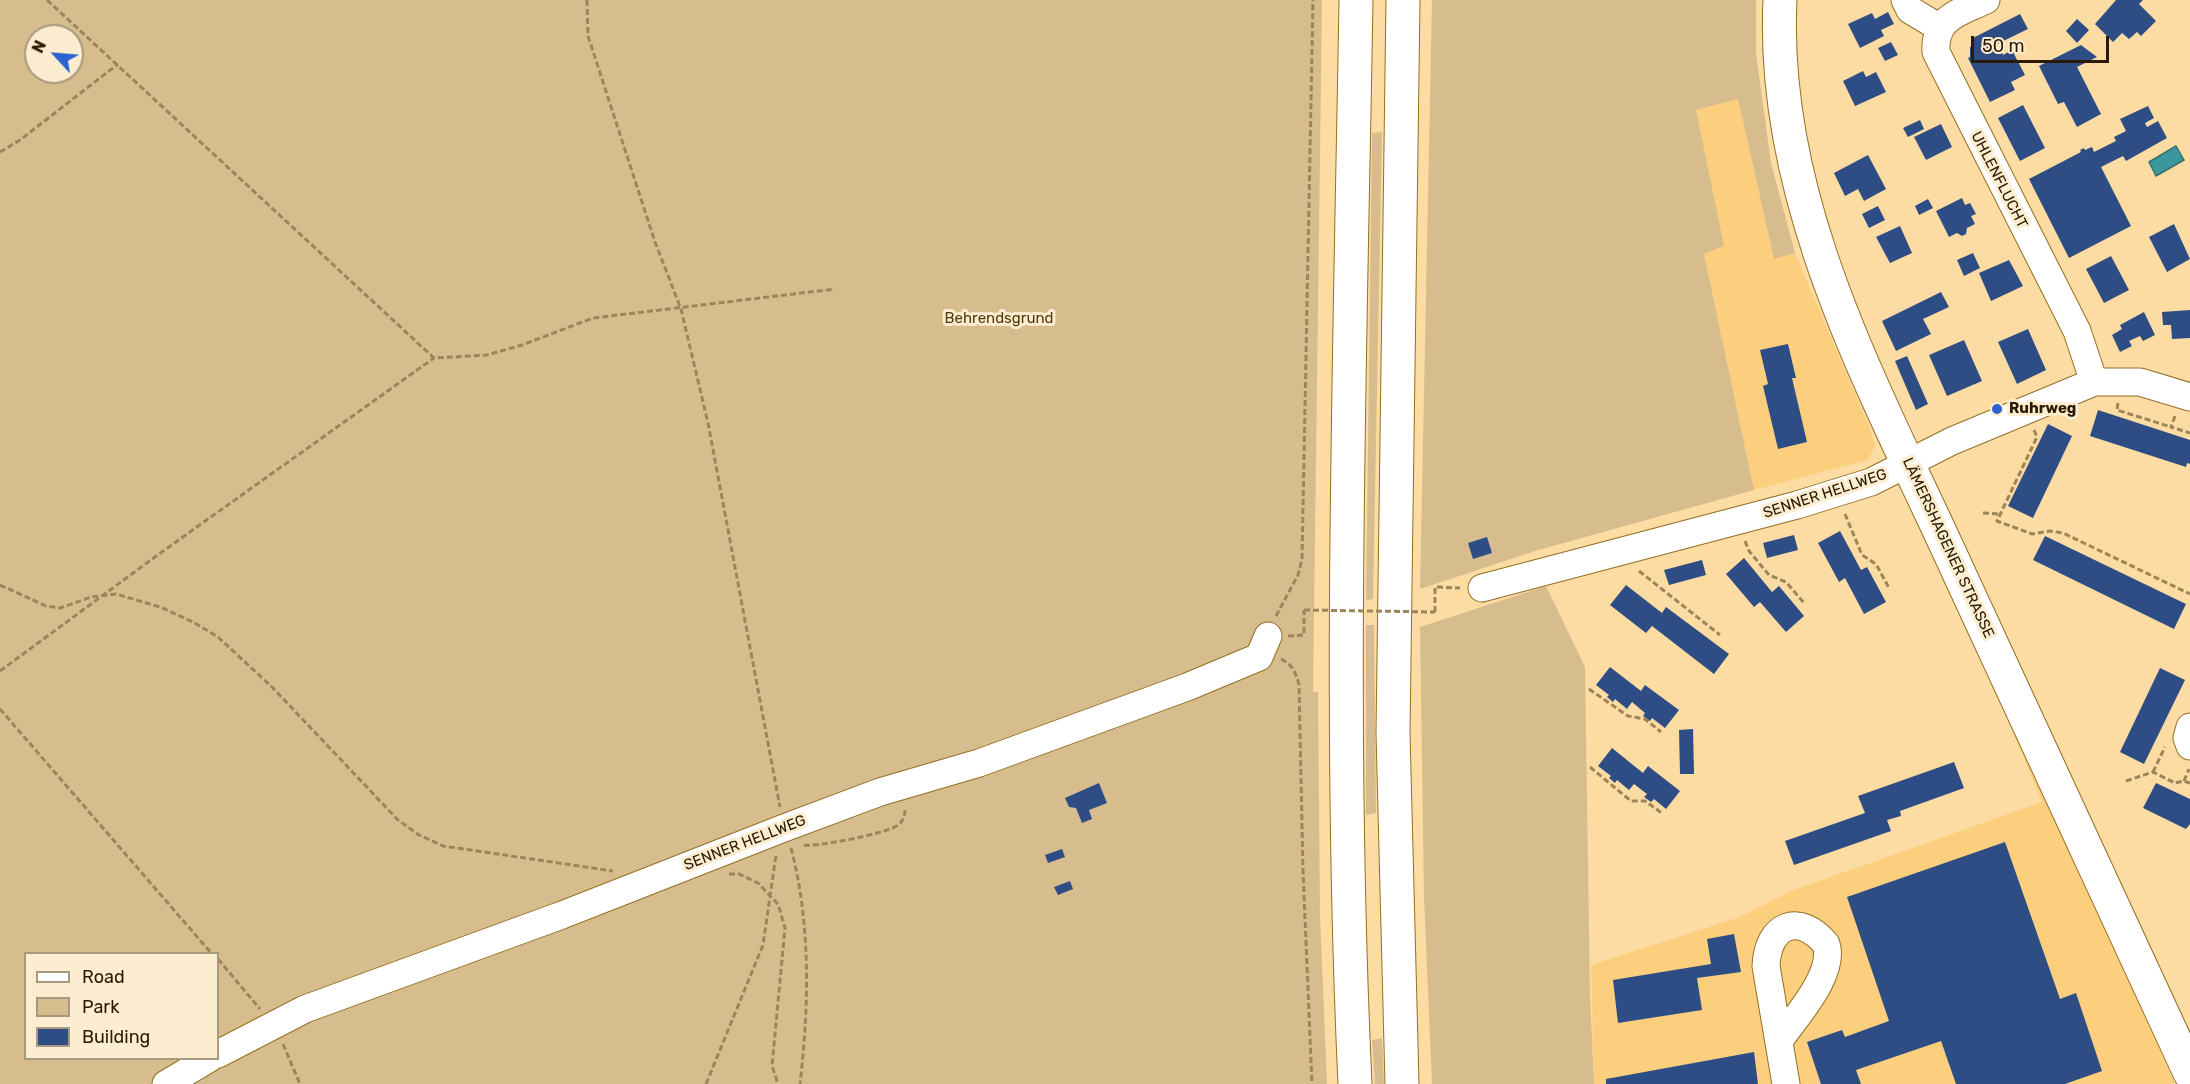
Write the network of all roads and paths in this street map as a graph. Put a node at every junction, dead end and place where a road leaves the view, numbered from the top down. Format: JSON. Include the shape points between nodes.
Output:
{"nodes":[{"id":1,"x":47,"y":0,"type":"edge"},
{"id":2,"x":587,"y":0,"type":"edge"},
{"id":3,"x":1313,"y":0,"type":"edge"},
{"id":4,"x":1356,"y":0,"type":"edge"},
{"id":5,"x":1403,"y":0,"type":"edge"},
{"id":6,"x":1780,"y":0,"type":"edge"},
{"id":7,"x":1905,"y":0,"type":"edge"},
{"id":8,"x":1986,"y":0,"type":"edge"},
{"id":9,"x":1940,"y":28,"type":"junction"},
{"id":10,"x":118,"y":64,"type":"junction"},
{"id":11,"x":0,"y":152,"type":"edge"},
{"id":12,"x":835,"y":289,"type":"dead end"},
{"id":13,"x":681,"y":309,"type":"junction"},
{"id":14,"x":434,"y":358,"type":"junction"},
{"id":15,"x":2122,"y":380,"type":"junction"},
{"id":16,"x":2094,"y":382,"type":"junction"},
{"id":17,"x":2190,"y":397,"type":"edge"},
{"id":18,"x":2032,"y":424,"type":"dead end"},
{"id":19,"x":2171,"y":427,"type":"dead end"},
{"id":20,"x":1910,"y":464,"type":"junction"},
{"id":21,"x":1836,"y":494,"type":"junction"},
{"id":22,"x":1983,"y":513,"type":"dead end"},
{"id":23,"x":2000,"y":514,"type":"junction"},
{"id":24,"x":1738,"y":521,"type":"junction"},
{"id":25,"x":1624,"y":551,"type":"junction"},
{"id":26,"x":0,"y":585,"type":"edge"},
{"id":27,"x":1455,"y":588,"type":"dead end"},
{"id":28,"x":1482,"y":588,"type":"dead end"},
{"id":29,"x":1889,"y":588,"type":"dead end"},
{"id":30,"x":2190,"y":594,"type":"edge"},
{"id":31,"x":102,"y":596,"type":"junction"},
{"id":32,"x":1804,"y":603,"type":"dead end"},
{"id":33,"x":1304,"y":635,"type":"dead end"},
{"id":34,"x":1720,"y":635,"type":"dead end"},
{"id":35,"x":1263,"y":646,"type":"junction"},
{"id":36,"x":0,"y":671,"type":"edge"},
{"id":37,"x":1589,"y":689,"type":"dead end"},
{"id":38,"x":0,"y":709,"type":"edge"},
{"id":39,"x":2190,"y":727,"type":"edge"},
{"id":40,"x":1660,"y":732,"type":"dead end"},
{"id":41,"x":2190,"y":746,"type":"edge"},
{"id":42,"x":1590,"y":767,"type":"dead end"},
{"id":43,"x":2190,"y":767,"type":"edge"},
{"id":44,"x":2126,"y":781,"type":"dead end"},
{"id":45,"x":2184,"y":781,"type":"junction"},
{"id":46,"x":2190,"y":783,"type":"edge"},
{"id":47,"x":899,"y":786,"type":"junction"},
{"id":48,"x":1663,"y":813,"type":"dead end"},
{"id":49,"x":787,"y":835,"type":"junction"},
{"id":50,"x":728,"y":874,"type":"dead end"},
{"id":51,"x":651,"y":880,"type":"junction"},
{"id":52,"x":771,"y":897,"type":"junction"},
{"id":53,"x":210,"y":952,"type":"edge"},
{"id":54,"x":219,"y":960,"type":"edge"},
{"id":55,"x":273,"y":1023,"type":"junction"},
{"id":56,"x":1779,"y":1041,"type":"dead end"},
{"id":57,"x":219,"y":1053,"type":"edge"},
{"id":58,"x":208,"y":1060,"type":"edge"},
{"id":59,"x":2190,"y":1073,"type":"edge"},
{"id":60,"x":166,"y":1084,"type":"edge"},
{"id":61,"x":300,"y":1084,"type":"edge"},
{"id":62,"x":706,"y":1084,"type":"edge"},
{"id":63,"x":778,"y":1084,"type":"edge"},
{"id":64,"x":800,"y":1084,"type":"edge"},
{"id":65,"x":1312,"y":1084,"type":"edge"},
{"id":66,"x":1355,"y":1084,"type":"edge"},
{"id":67,"x":1402,"y":1084,"type":"edge"},
{"id":68,"x":1786,"y":1084,"type":"edge"}],
"edges":[{"from":1,"to":10,"type":"path"},
{"from":2,"to":13,"type":"path","via":[[588,36]]},
{"from":3,"to":35,"type":"path","via":[[1302,559]]},
{"from":4,"to":66,"type":"main road","via":[[1346,658]]},
{"from":5,"to":67,"type":"main road","via":[[1393,733]]},
{"from":6,"to":20,"type":"main road","name":"LÄMERSHAGENER STRASSE","via":[[1784,105],[1803,199],[1836,295]]},
{"from":7,"to":9,"type":"street","via":[[1910,10]]},
{"from":8,"to":9,"type":"street","via":[[1945,20]]},
{"from":9,"to":16,"type":"street","name":"UHLENFLUCHT","via":[[1936,52],[2077,331]]},
{"from":10,"to":11,"type":"path"},
{"from":10,"to":14,"type":"path"},
{"from":12,"to":13,"type":"path"},
{"from":13,"to":14,"type":"path","via":[[593,318],[496,352]]},
{"from":13,"to":49,"type":"path","via":[[708,423]]},
{"from":14,"to":31,"type":"path"},
{"from":15,"to":16,"type":"street","name":"SENNER HELLWEG"},
{"from":15,"to":17,"type":"street","name":"SENNER HELLWEG"},
{"from":15,"to":19,"type":"path","via":[[2117,410]]},
{"from":16,"to":20,"type":"street","name":"SENNER HELLWEG","via":[[1974,431]]},
{"from":18,"to":23,"type":"path","via":[[2037,437]]},
{"from":20,"to":21,"type":"street","name":"SENNER HELLWEG"},
{"from":20,"to":59,"type":"main road","name":"LÄMERSHAGENER STRASSE"},
{"from":21,"to":24,"type":"street","name":"SENNER HELLWEG"},
{"from":21,"to":29,"type":"path","via":[[1863,555],[1876,564]]},
{"from":22,"to":23,"type":"path"},
{"from":23,"to":30,"type":"path","via":[[1997,521],[2024,533],[2063,533]]},
{"from":24,"to":25,"type":"street","name":"SENNER HELLWEG"},
{"from":24,"to":32,"type":"path","via":[[1749,551],[1769,575],[1786,582]]},
{"from":25,"to":28,"type":"street","name":"SENNER HELLWEG"},
{"from":25,"to":34,"type":"path","via":[[1650,582]]},
{"from":26,"to":31,"type":"path","via":[[46,606],[60,608]]},
{"from":27,"to":33,"type":"path","bridge":true,"via":[[1436,587],[1435,612],[1304,610]]},
{"from":31,"to":36,"type":"path"},
{"from":31,"to":51,"type":"path","via":[[116,594],[159,607],[218,637],[272,687],[398,820],[419,835],[443,846],[603,868]]},
{"from":35,"to":47,"type":"street","name":"SENNER HELLWEG","via":[[1187,687],[979,763]]},
{"from":35,"to":65,"type":"path","via":[[1269,656],[1290,663],[1299,685]]},
{"from":37,"to":40,"type":"path","via":[[1628,716],[1645,719]]},
{"from":38,"to":53,"type":"path"},
{"from":39,"to":41,"type":"street"},
{"from":42,"to":48,"type":"path","via":[[1631,801],[1645,801]]},
{"from":43,"to":45,"type":"path"},
{"from":44,"to":45,"type":"path","via":[[2153,772],[2175,783]]},
{"from":45,"to":46,"type":"path"},
{"from":47,"to":49,"type":"street","name":"SENNER HELLWEG"},
{"from":47,"to":49,"type":"path","via":[[905,808],[904,818],[896,827],[812,846]]},
{"from":49,"to":51,"type":"street","name":"SENNER HELLWEG"},
{"from":49,"to":52,"type":"path","via":[[775,859]]},
{"from":49,"to":64,"type":"path","via":[[799,877],[806,959],[806,1031]]},
{"from":50,"to":52,"type":"path","via":[[739,874],[758,883]]},
{"from":51,"to":55,"type":"street","name":"SENNER HELLWEG"},
{"from":52,"to":62,"type":"path","via":[[763,945]]},
{"from":52,"to":63,"type":"path","via":[[778,904],[786,928],[772,1066]]},
{"from":54,"to":55,"type":"path"},
{"from":55,"to":57,"type":"street","name":"SENNER HELLWEG"},
{"from":55,"to":61,"type":"path"},
{"from":56,"to":68,"type":"street"},
{"from":58,"to":60,"type":"street"}]}
